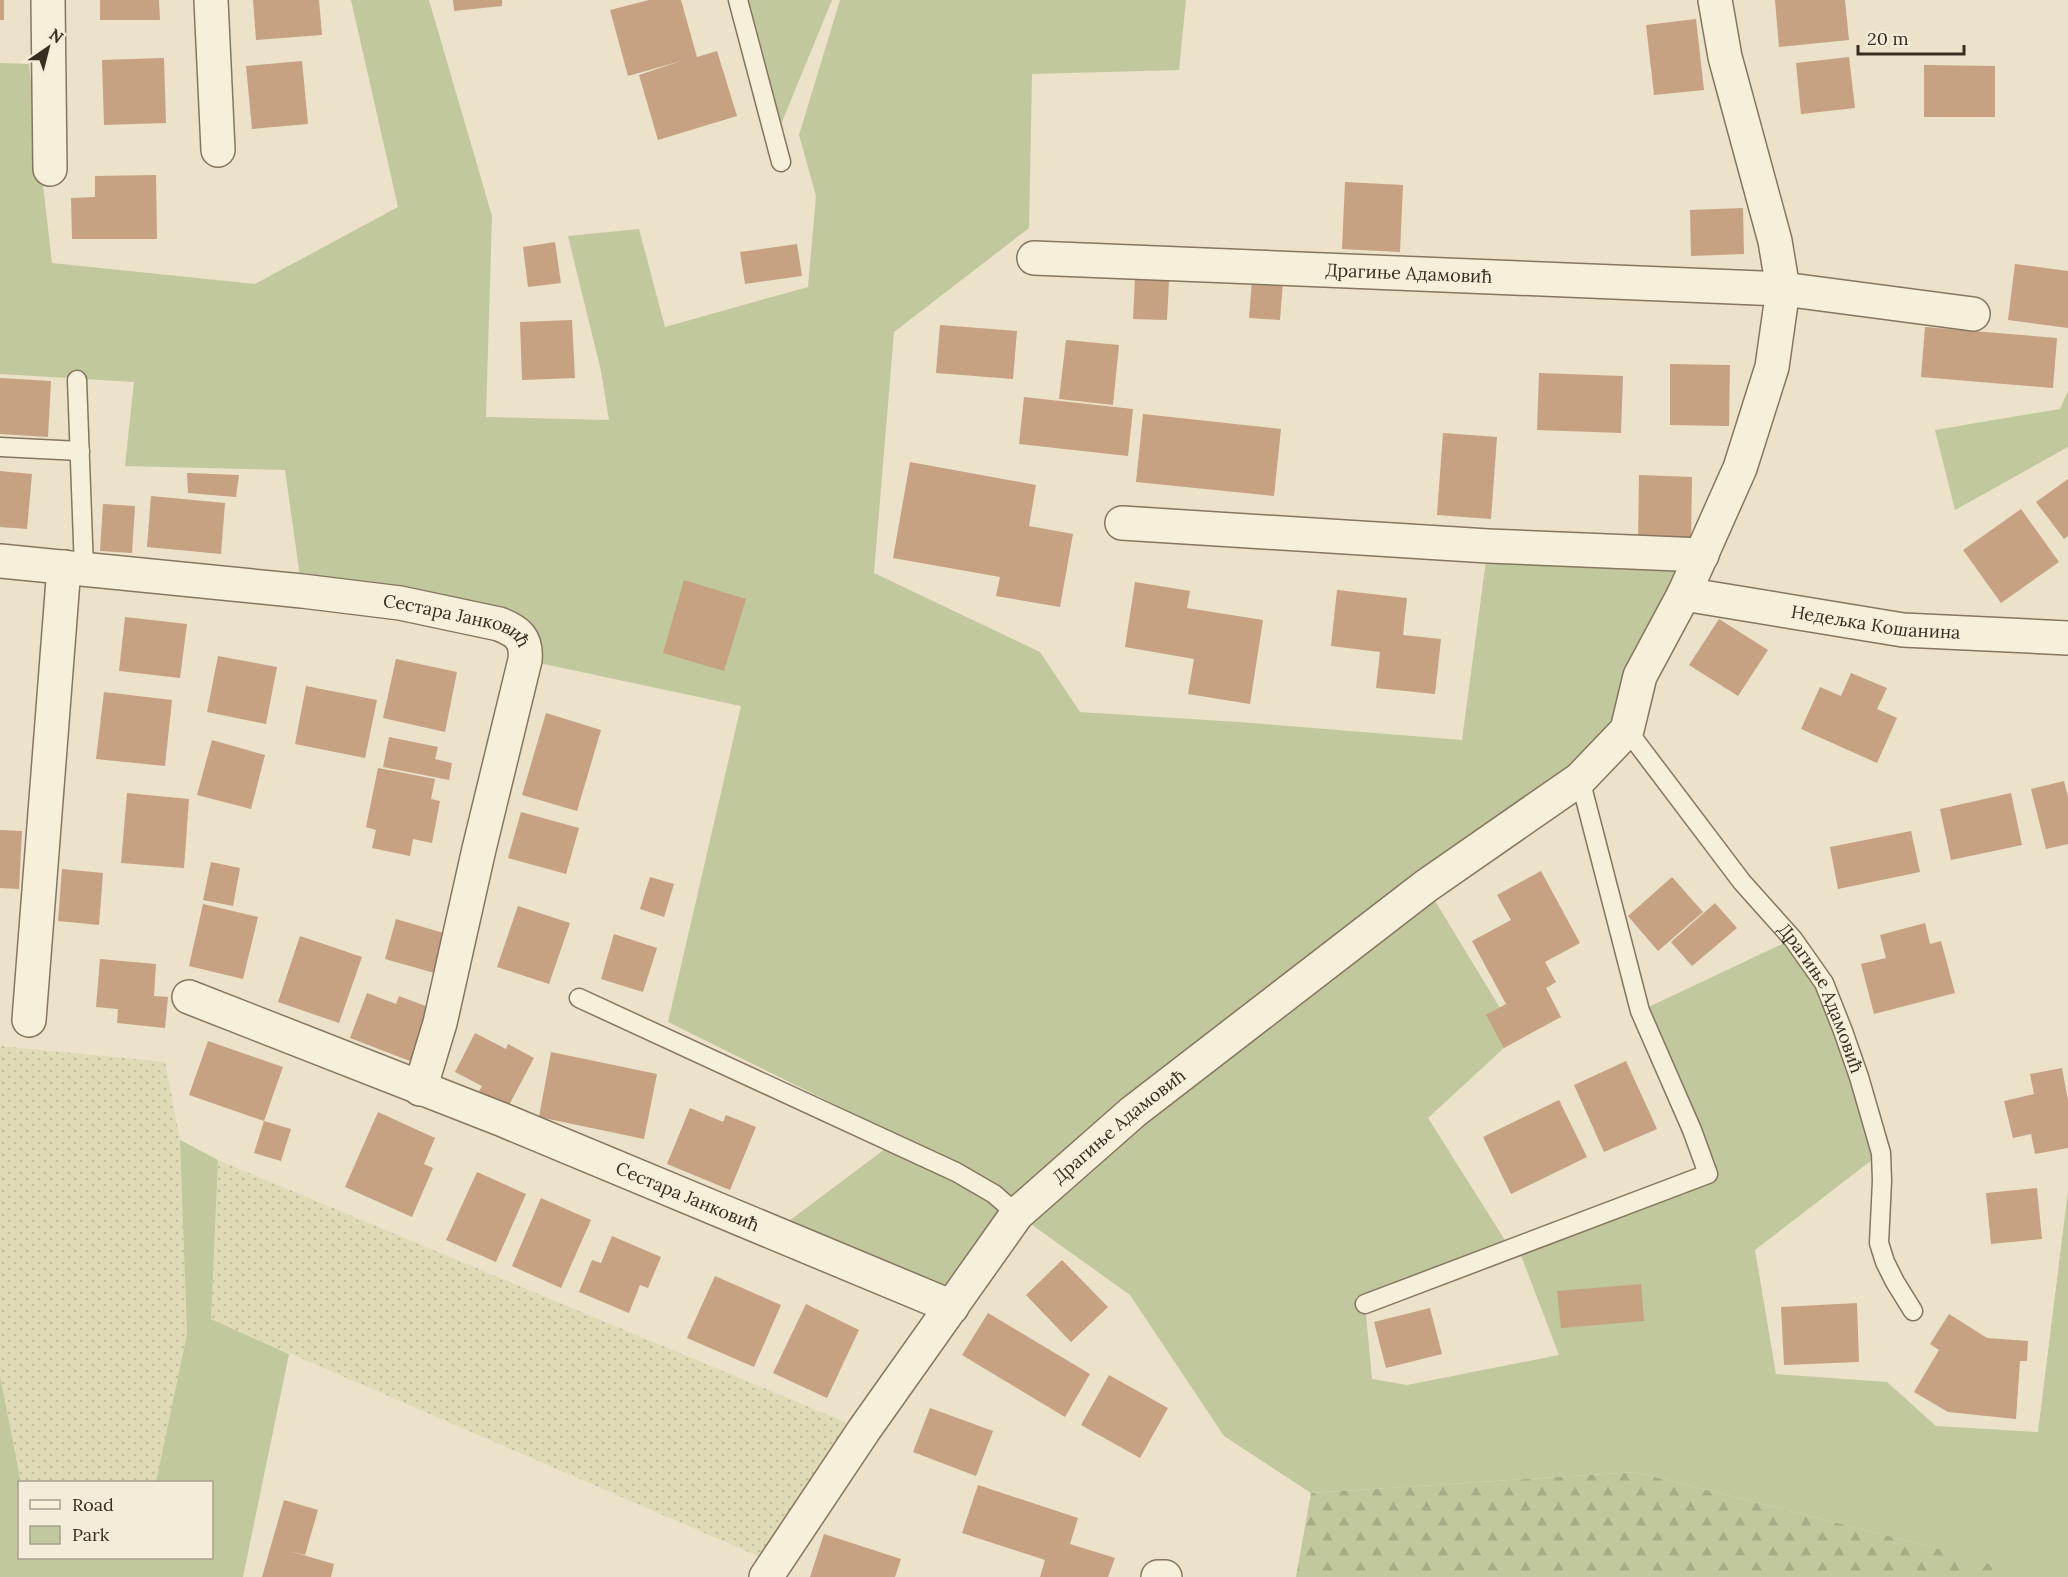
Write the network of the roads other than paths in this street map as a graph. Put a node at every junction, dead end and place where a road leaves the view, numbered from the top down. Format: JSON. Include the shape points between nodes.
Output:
{"nodes":[{"id":1,"x":48,"y":0,"type":"edge"},
{"id":2,"x":211,"y":0,"type":"edge"},
{"id":3,"x":738,"y":0,"type":"edge"},
{"id":4,"x":1714,"y":0,"type":"edge"},
{"id":5,"x":218,"y":150,"type":"dead end"},
{"id":6,"x":781,"y":162,"type":"dead end"},
{"id":7,"x":50,"y":169,"type":"dead end"},
{"id":8,"x":1034,"y":258,"type":"dead end"},
{"id":9,"x":1783,"y":289,"type":"junction"},
{"id":10,"x":1973,"y":314,"type":"dead end"},
{"id":11,"x":77,"y":381,"type":"dead end"},
{"id":12,"x":0,"y":447,"type":"edge"},
{"id":13,"x":80,"y":452,"type":"junction"},
{"id":14,"x":1122,"y":523,"type":"dead end"},
{"id":15,"x":1702,"y":555,"type":"junction"},
{"id":16,"x":0,"y":561,"type":"edge"},
{"id":17,"x":74,"y":568,"type":"junction"},
{"id":18,"x":1684,"y":594,"type":"junction"},
{"id":19,"x":2068,"y":638,"type":"edge"},
{"id":20,"x":1627,"y":730,"type":"junction"},
{"id":21,"x":1580,"y":779,"type":"junction"},
{"id":22,"x":189,"y":997,"type":"dead end"},
{"id":23,"x":579,"y":999,"type":"dead end"},
{"id":24,"x":28,"y":1020,"type":"dead end"},
{"id":25,"x":420,"y":1089,"type":"junction"},
{"id":26,"x":1017,"y":1214,"type":"junction"},
{"id":27,"x":1365,"y":1304,"type":"dead end"},
{"id":28,"x":952,"y":1307,"type":"junction"},
{"id":29,"x":1913,"y":1311,"type":"dead end"},
{"id":30,"x":766,"y":1577,"type":"edge"},
{"id":31,"x":1158,"y":1577,"type":"edge"},
{"id":32,"x":1165,"y":1577,"type":"edge"}],
"edges":[{"from":1,"to":7,"type":"street"},
{"from":2,"to":5,"type":"street"},
{"from":3,"to":6,"type":"lane"},
{"from":4,"to":9,"type":"street","via":[[1725,57],[1775,241]]},
{"from":8,"to":9,"type":"street","name":"Драгиње Адамовић"},
{"from":9,"to":10,"type":"street","name":"Драгиње Адамовић"},
{"from":9,"to":15,"type":"street","via":[[1772,367],[1740,468]]},
{"from":11,"to":13,"type":"lane"},
{"from":12,"to":13,"type":"lane"},
{"from":13,"to":17,"type":"lane"},
{"from":14,"to":15,"type":"street"},
{"from":15,"to":18,"type":"street"},
{"from":16,"to":17,"type":"street","name":"Сестара Јанковић"},
{"from":17,"to":24,"type":"street"},
{"from":17,"to":25,"type":"street","name":"Сестара Јанковић","via":[[400,603],[499,624],[523,638],[525,660],[440,1023]]},
{"from":18,"to":19,"type":"street","name":"Недељка Кошанина","via":[[1903,630]]},
{"from":18,"to":20,"type":"street","via":[[1640,676]]},
{"from":20,"to":21,"type":"street","name":"Драгиње Адамовић"},
{"from":20,"to":29,"type":"lane","name":"Драгиње Адамовић","via":[[1824,983],[1844,1031],[1881,1153],[1879,1243]]},
{"from":21,"to":26,"type":"street","name":"Драгиње Адамовић","via":[[1426,886],[1133,1112]]},
{"from":21,"to":27,"type":"lane","via":[[1641,1011],[1708,1174]]},
{"from":22,"to":25,"type":"street","name":"Сестара Јанковић"},
{"from":23,"to":26,"type":"lane","via":[[956,1172],[994,1194]]},
{"from":25,"to":28,"type":"street","name":"Сестара Јанковић"},
{"from":26,"to":28,"type":"street","name":"Драгиње Адамовић"},
{"from":28,"to":30,"type":"street","name":"Драгиње Адамовић"},
{"from":31,"to":32,"type":"street"}]}
